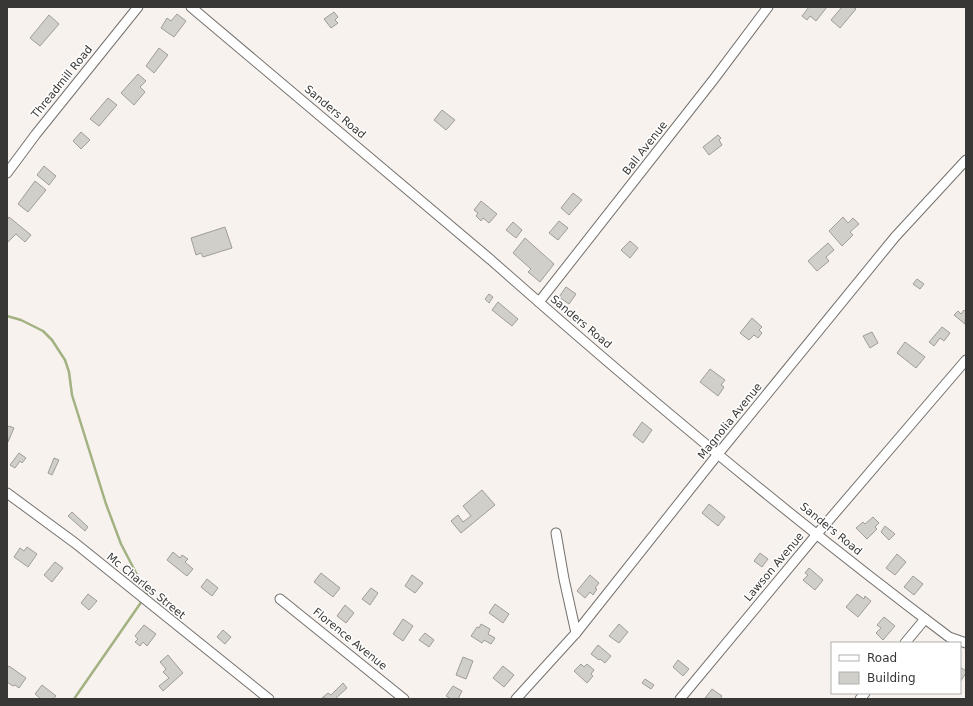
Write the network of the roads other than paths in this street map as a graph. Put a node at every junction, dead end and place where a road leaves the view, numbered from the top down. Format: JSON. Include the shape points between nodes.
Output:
{"nodes":[{"id":1,"x":138,"y":7,"type":"edge"},
{"id":2,"x":191,"y":7,"type":"edge"},
{"id":3,"x":768,"y":7,"type":"edge"},
{"id":4,"x":966,"y":160,"type":"edge"},
{"id":5,"x":7,"y":173,"type":"edge"},
{"id":6,"x":539,"y":302,"type":"junction"},
{"id":7,"x":966,"y":360,"type":"edge"},
{"id":8,"x":718,"y":454,"type":"junction"},
{"id":9,"x":7,"y":493,"type":"edge"},
{"id":10,"x":556,"y":533,"type":"dead end"},
{"id":11,"x":817,"y":534,"type":"junction"},
{"id":12,"x":280,"y":599,"type":"dead end"},
{"id":13,"x":925,"y":619,"type":"junction"},
{"id":14,"x":576,"y":634,"type":"junction"},
{"id":15,"x":906,"y":642,"type":"edge"},
{"id":16,"x":966,"y":643,"type":"edge"},
{"id":17,"x":269,"y":699,"type":"edge"},
{"id":18,"x":404,"y":699,"type":"edge"},
{"id":19,"x":516,"y":699,"type":"edge"},
{"id":20,"x":680,"y":699,"type":"edge"}],
"edges":[{"from":1,"to":5,"type":"street","name":"Threadmill Road"},
{"from":2,"to":6,"type":"street","name":"Sanders Road"},
{"from":3,"to":6,"type":"street","name":"Ball Avenue"},
{"from":4,"to":8,"type":"street","name":"Magnolia Avenue","via":[[895,237]]},
{"from":6,"to":8,"type":"street","name":"Sanders Road"},
{"from":7,"to":11,"type":"street","name":"Lawson Avenue"},
{"from":8,"to":11,"type":"street","name":"Sanders Road"},
{"from":8,"to":14,"type":"street","name":"Magnolia Avenue"},
{"from":9,"to":17,"type":"street","name":"Mc Charles Street","via":[[75,543]]},
{"from":10,"to":14,"type":"street"},
{"from":11,"to":13,"type":"street","name":"Sanders Road"},
{"from":11,"to":20,"type":"street","name":"Lawson Avenue"},
{"from":12,"to":18,"type":"street","name":"Florence Avenue"},
{"from":13,"to":15,"type":"street"},
{"from":13,"to":16,"type":"street","name":"Sanders Road","via":[[949,637]]},
{"from":14,"to":19,"type":"street","name":"Magnolia Avenue"}]}
